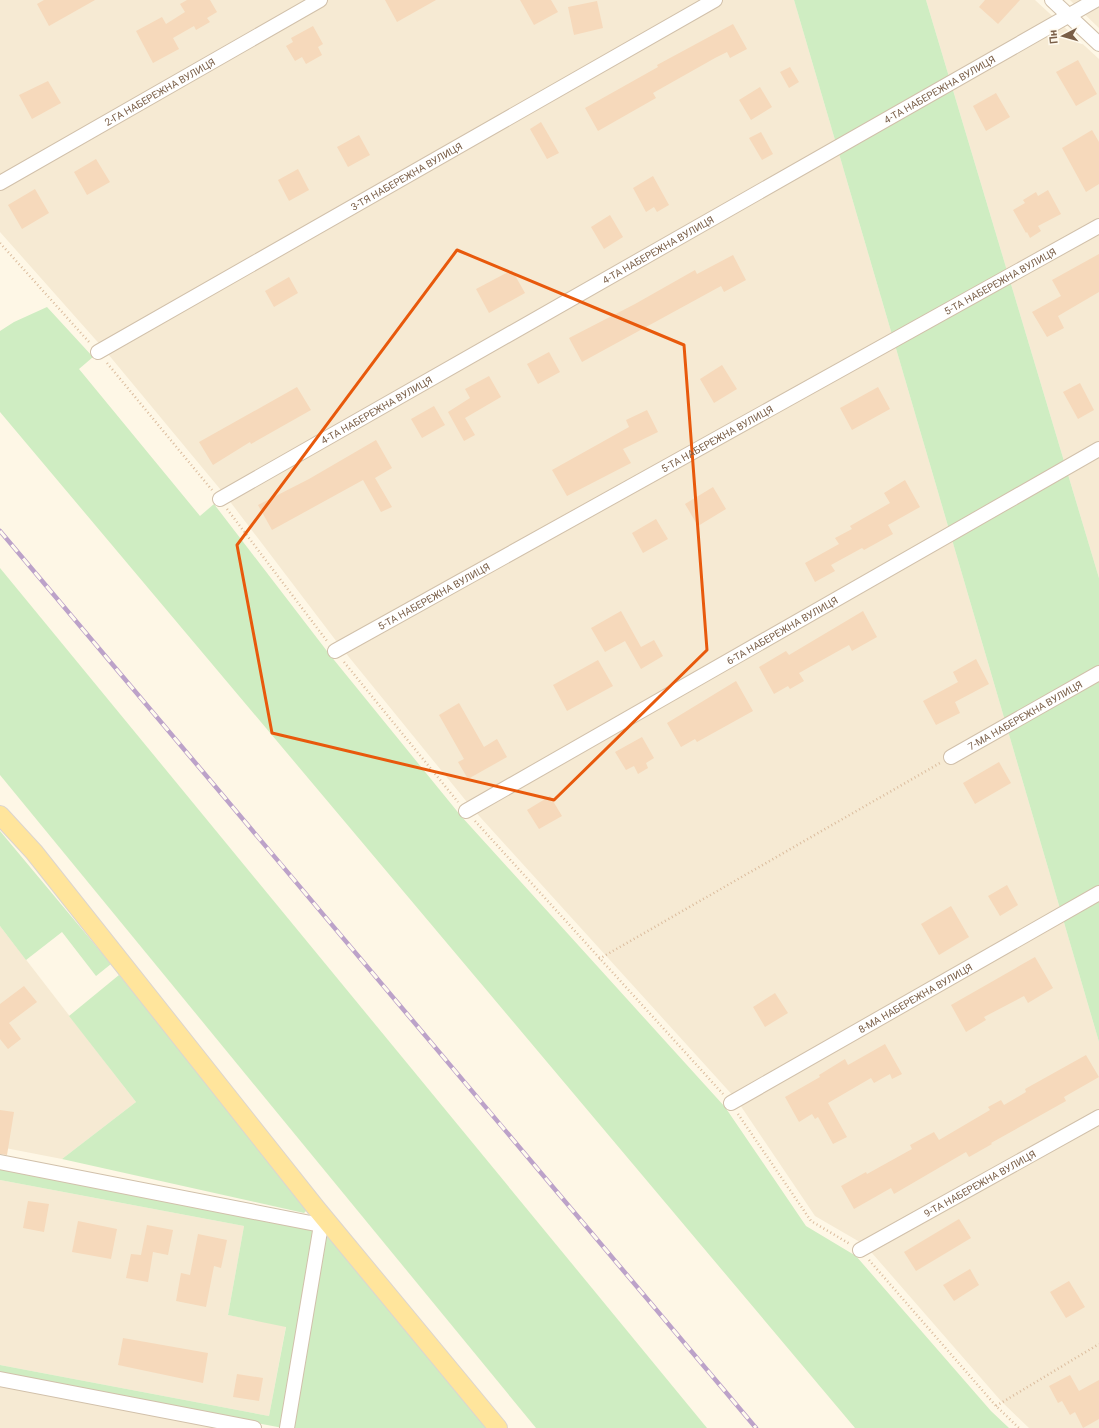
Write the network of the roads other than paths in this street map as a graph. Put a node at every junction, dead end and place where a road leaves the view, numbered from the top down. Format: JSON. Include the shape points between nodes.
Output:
{"nodes":[{"id":1,"x":320,"y":0,"type":"edge"},
{"id":2,"x":715,"y":0,"type":"edge"},
{"id":3,"x":1052,"y":0,"type":"edge"},
{"id":4,"x":1096,"y":0,"type":"edge"},
{"id":5,"x":1068,"y":15,"type":"junction"},
{"id":6,"x":1099,"y":44,"type":"edge"},
{"id":7,"x":0,"y":182,"type":"edge"},
{"id":8,"x":1099,"y":226,"type":"edge"},
{"id":9,"x":98,"y":352,"type":"road end"},
{"id":10,"x":1099,"y":449,"type":"edge"},
{"id":11,"x":220,"y":499,"type":"road end"},
{"id":12,"x":335,"y":651,"type":"road end"},
{"id":13,"x":1099,"y":673,"type":"edge"},
{"id":14,"x":951,"y":757,"type":"road end"},
{"id":15,"x":466,"y":811,"type":"road end"},
{"id":16,"x":0,"y":815,"type":"edge"},
{"id":17,"x":1099,"y":893,"type":"edge"},
{"id":18,"x":731,"y":1103,"type":"road end"},
{"id":19,"x":1099,"y":1117,"type":"edge"},
{"id":20,"x":0,"y":1162,"type":"edge"},
{"id":21,"x":316,"y":1208,"type":"junction"},
{"id":22,"x":321,"y":1225,"type":"junction"},
{"id":23,"x":860,"y":1250,"type":"road end"},
{"id":24,"x":0,"y":1379,"type":"edge"},
{"id":25,"x":254,"y":1428,"type":"edge"},
{"id":26,"x":287,"y":1428,"type":"edge"},
{"id":27,"x":498,"y":1428,"type":"edge"}],
"edges":[{"from":1,"to":7,"type":"street","name":"2-ГА НАБЕРЕЖНА ВУЛИЦЯ"},
{"from":2,"to":9,"type":"street","name":"3-ТЯ НАБЕРЕЖНА ВУЛИЦЯ"},
{"from":3,"to":5,"type":"street"},
{"from":4,"to":5,"type":"street","name":"4-ТА НАБЕРЕЖНА ВУЛИЦЯ"},
{"from":5,"to":6,"type":"street"},
{"from":5,"to":11,"type":"street","name":"4-ТА НАБЕРЕЖНА ВУЛИЦЯ"},
{"from":8,"to":12,"type":"street","name":"5-ТА НАБЕРЕЖНА ВУЛИЦЯ"},
{"from":10,"to":15,"type":"street","name":"6-ТА НАБЕРЕЖНА ВУЛИЦЯ"},
{"from":13,"to":14,"type":"street","name":"7-МА НАБЕРЕЖНА ВУЛИЦЯ"},
{"from":16,"to":21,"type":"main road","via":[[34,852]]},
{"from":17,"to":18,"type":"street","name":"8-МА НАБЕРЕЖНА ВУЛИЦЯ"},
{"from":19,"to":23,"type":"street","name":"9-ТА НАБЕРЕЖНА ВУЛИЦЯ"},
{"from":20,"to":22,"type":"street"},
{"from":21,"to":22,"type":"street"},
{"from":21,"to":27,"type":"main road"},
{"from":22,"to":26,"type":"street"},
{"from":24,"to":25,"type":"street"}]}
